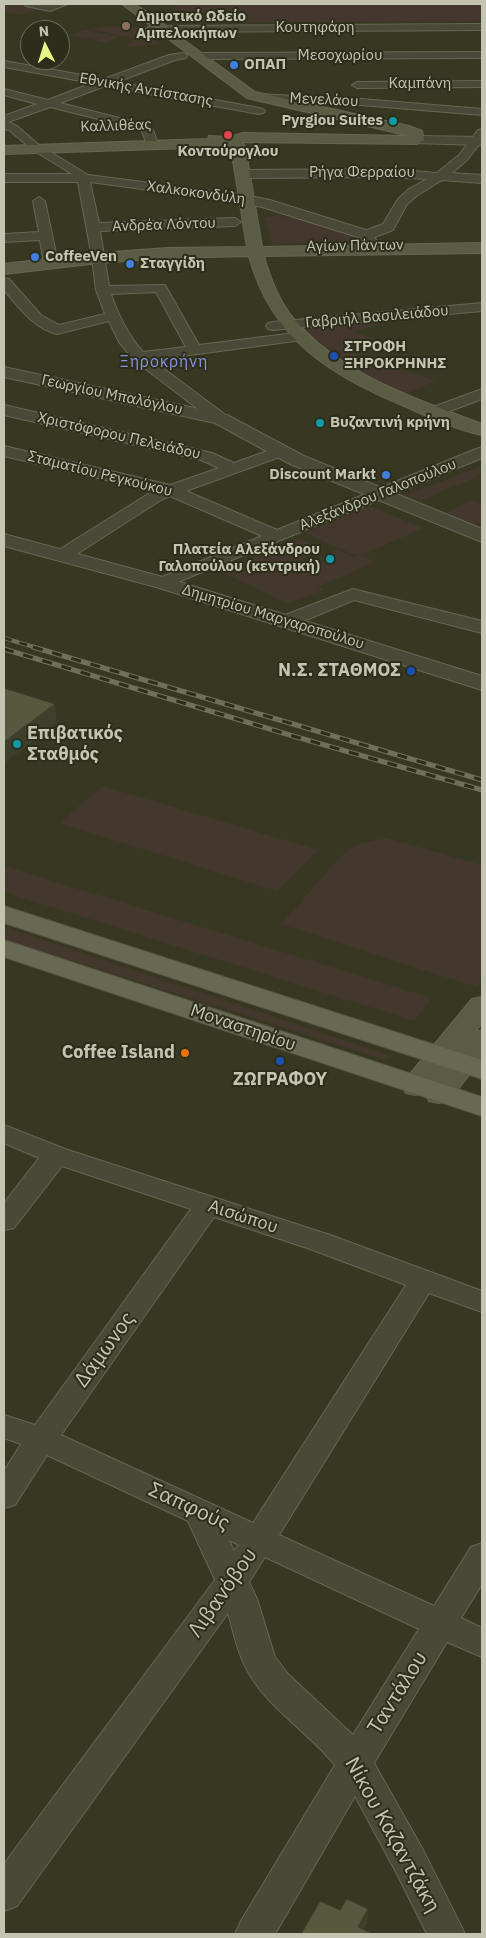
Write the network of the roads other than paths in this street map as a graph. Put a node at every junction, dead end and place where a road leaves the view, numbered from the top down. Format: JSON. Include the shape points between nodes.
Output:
{"nodes":[{"id":1,"x":29,"y":4,"type":"edge"},
{"id":2,"x":62,"y":4,"type":"edge"},
{"id":3,"x":114,"y":4,"type":"edge"},
{"id":4,"x":127,"y":4,"type":"edge"},
{"id":5,"x":469,"y":27,"type":"junction"},
{"id":6,"x":482,"y":27,"type":"edge"},
{"id":7,"x":348,"y":28,"type":"junction"},
{"id":8,"x":149,"y":30,"type":"junction"},
{"id":9,"x":164,"y":30,"type":"junction"},
{"id":10,"x":181,"y":50,"type":"junction"},
{"id":11,"x":199,"y":50,"type":"junction"},
{"id":12,"x":350,"y":56,"type":"junction"},
{"id":13,"x":481,"y":58,"type":"edge"},
{"id":14,"x":4,"y":64,"type":"edge"},
{"id":15,"x":219,"y":71,"type":"junction"},
{"id":16,"x":238,"y":71,"type":"dead end"},
{"id":17,"x":355,"y":77,"type":"junction"},
{"id":18,"x":104,"y":83,"type":"junction"},
{"id":19,"x":482,"y":84,"type":"edge"},
{"id":20,"x":4,"y":92,"type":"edge"},
{"id":21,"x":255,"y":96,"type":"junction"},
{"id":22,"x":361,"y":102,"type":"junction"},
{"id":23,"x":49,"y":103,"type":"junction"},
{"id":24,"x":421,"y":107,"type":"junction"},
{"id":25,"x":259,"y":111,"type":"junction"},
{"id":26,"x":482,"y":112,"type":"edge"},
{"id":27,"x":4,"y":120,"type":"edge"},
{"id":28,"x":4,"y":125,"type":"edge"},
{"id":29,"x":405,"y":128,"type":"junction"},
{"id":30,"x":481,"y":138,"type":"edge"},
{"id":31,"x":231,"y":140,"type":"junction"},
{"id":32,"x":417,"y":140,"type":"junction"},
{"id":33,"x":152,"y":142,"type":"junction"},
{"id":34,"x":35,"y":146,"type":"junction"},
{"id":35,"x":4,"y":148,"type":"edge"},
{"id":36,"x":458,"y":162,"type":"junction"},
{"id":37,"x":474,"y":162,"type":"dead end"},
{"id":38,"x":242,"y":174,"type":"junction"},
{"id":39,"x":440,"y":176,"type":"junction"},
{"id":40,"x":4,"y":178,"type":"edge"},
{"id":41,"x":83,"y":178,"type":"junction"},
{"id":42,"x":482,"y":179,"type":"edge"},
{"id":43,"x":239,"y":198,"type":"junction"},
{"id":44,"x":39,"y":201,"type":"dead end"},
{"id":45,"x":235,"y":222,"type":"junction"},
{"id":46,"x":93,"y":227,"type":"junction"},
{"id":47,"x":46,"y":236,"type":"junction"},
{"id":48,"x":4,"y":238,"type":"edge"},
{"id":49,"x":370,"y":243,"type":"junction"},
{"id":50,"x":482,"y":243,"type":"edge"},
{"id":51,"x":482,"y":248,"type":"edge"},
{"id":52,"x":244,"y":251,"type":"junction"},
{"id":53,"x":99,"y":258,"type":"junction"},
{"id":54,"x":51,"y":263,"type":"junction"},
{"id":55,"x":4,"y":269,"type":"edge"},
{"id":56,"x":4,"y":282,"type":"edge"},
{"id":57,"x":104,"y":290,"type":"junction"},
{"id":58,"x":482,"y":307,"type":"edge"},
{"id":59,"x":113,"y":316,"type":"junction"},
{"id":60,"x":286,"y":331,"type":"junction"},
{"id":61,"x":196,"y":350,"type":"junction"},
{"id":62,"x":138,"y":357,"type":"junction"},
{"id":63,"x":4,"y":372,"type":"edge"},
{"id":64,"x":482,"y":394,"type":"edge"},
{"id":65,"x":4,"y":410,"type":"edge"},
{"id":66,"x":434,"y":412,"type":"junction"},
{"id":67,"x":221,"y":419,"type":"junction"},
{"id":68,"x":482,"y":430,"type":"edge"},
{"id":69,"x":482,"y":442,"type":"edge"},
{"id":70,"x":4,"y":451,"type":"edge"},
{"id":71,"x":279,"y":452,"type":"junction"},
{"id":72,"x":482,"y":452,"type":"edge"},
{"id":73,"x":232,"y":468,"type":"junction"},
{"id":74,"x":170,"y":490,"type":"junction"},
{"id":75,"x":380,"y":494,"type":"junction"},
{"id":76,"x":277,"y":536,"type":"junction"},
{"id":77,"x":482,"y":536,"type":"edge"},
{"id":78,"x":4,"y":540,"type":"edge"},
{"id":79,"x":63,"y":555,"type":"junction"},
{"id":80,"x":163,"y":583,"type":"junction"},
{"id":81,"x":287,"y":622,"type":"junction"},
{"id":82,"x":482,"y":627,"type":"edge"},
{"id":83,"x":482,"y":683,"type":"edge"},
{"id":84,"x":4,"y":914,"type":"edge"},
{"id":85,"x":4,"y":948,"type":"edge"},
{"id":86,"x":482,"y":1005,"type":"edge"},
{"id":87,"x":482,"y":1040,"type":"edge"},
{"id":88,"x":462,"y":1064,"type":"edge"},
{"id":89,"x":427,"y":1090,"type":"junction"},
{"id":90,"x":482,"y":1107,"type":"edge"},
{"id":91,"x":4,"y":1133,"type":"edge"},
{"id":92,"x":56,"y":1155,"type":"junction"},
{"id":93,"x":208,"y":1206,"type":"junction"},
{"id":94,"x":4,"y":1221,"type":"edge"},
{"id":95,"x":424,"y":1279,"type":"junction"},
{"id":96,"x":482,"y":1302,"type":"edge"},
{"id":97,"x":4,"y":1426,"type":"edge"},
{"id":98,"x":41,"y":1439,"type":"junction"},
{"id":99,"x":4,"y":1496,"type":"edge"},
{"id":100,"x":200,"y":1513,"type":"junction"},
{"id":101,"x":259,"y":1539,"type":"junction"},
{"id":102,"x":482,"y":1556,"type":"edge"},
{"id":103,"x":233,"y":1581,"type":"junction"},
{"id":104,"x":441,"y":1624,"type":"junction"},
{"id":105,"x":482,"y":1643,"type":"edge"},
{"id":106,"x":355,"y":1763,"type":"junction"},
{"id":107,"x":4,"y":1894,"type":"edge"},
{"id":108,"x":254,"y":1934,"type":"edge"},
{"id":109,"x":446,"y":1934,"type":"edge"}],
"edges":[{"from":1,"to":2,"type":"street","via":[[50,8]]},
{"from":3,"to":8,"type":"main road"},
{"from":4,"to":9,"type":"main road"},
{"from":5,"to":6,"type":"street","name":"Κουτηφάρη"},
{"from":5,"to":7,"type":"street","name":"Κουτηφάρη"},
{"from":5,"to":13,"type":"street"},
{"from":7,"to":9,"type":"street","name":"Κουτηφάρη"},
{"from":7,"to":12,"type":"street"},
{"from":8,"to":9,"type":"street","name":"Κουτηφάρη"},
{"from":8,"to":10,"type":"main road"},
{"from":9,"to":10,"type":"main road"},
{"from":10,"to":11,"type":"main road"},
{"from":10,"to":18,"type":"street","via":[[173,57]]},
{"from":10,"to":25,"type":"main road"},
{"from":11,"to":12,"type":"street","name":"Μεσοχωρίου"},
{"from":11,"to":15,"type":"main road"},
{"from":12,"to":13,"type":"street","name":"Μεσοχωρίου"},
{"from":12,"to":17,"type":"street"},
{"from":14,"to":18,"type":"street","name":"Εθνικής Αντίστασης"},
{"from":15,"to":16,"type":"street"},
{"from":15,"to":21,"type":"main road"},
{"from":17,"to":19,"type":"street","name":"Καμπάνη"},
{"from":17,"to":22,"type":"street"},
{"from":18,"to":23,"type":"street"},
{"from":18,"to":25,"type":"street","name":"Εθνικής Αντίστασης"},
{"from":20,"to":23,"type":"street"},
{"from":21,"to":22,"type":"street","name":"Μενελάου"},
{"from":21,"to":29,"type":"main road"},
{"from":22,"to":24,"type":"street","name":"Μενελάου"},
{"from":23,"to":27,"type":"street"},
{"from":23,"to":33,"type":"street","via":[[142,127]]},
{"from":24,"to":26,"type":"street","name":"Μενελάου"},
{"from":24,"to":29,"type":"street"},
{"from":25,"to":31,"type":"main road"},
{"from":28,"to":34,"type":"street"},
{"from":29,"to":32,"type":"main road","via":[[415,132]]},
{"from":30,"to":32,"type":"street"},
{"from":30,"to":36,"type":"street"},
{"from":31,"to":32,"type":"main road","name":"Καλλιθέας"},
{"from":31,"to":33,"type":"main road","name":"Καλλιθέας"},
{"from":31,"to":38,"type":"main road","via":[[238,146]]},
{"from":31,"to":43,"type":"main road","via":[[225,146]]},
{"from":33,"to":34,"type":"main road","name":"Καλλιθέας"},
{"from":34,"to":35,"type":"main road","name":"Καλλιθέας"},
{"from":34,"to":41,"type":"street"},
{"from":36,"to":37,"type":"street"},
{"from":36,"to":39,"type":"street"},
{"from":38,"to":39,"type":"street","name":"Ρήγα Φερραίου"},
{"from":38,"to":43,"type":"main road"},
{"from":39,"to":42,"type":"street","name":"Ρήγα Φερραίου"},
{"from":39,"to":49,"type":"street","via":[[404,199],[388,227]]},
{"from":40,"to":41,"type":"street","name":"Χαλκοκονδύλη"},
{"from":41,"to":43,"type":"street","name":"Χαλκοκονδύλη"},
{"from":41,"to":46,"type":"street"},
{"from":43,"to":45,"type":"main road"},
{"from":43,"to":49,"type":"street","name":"Χαλκοκονδύλη","via":[[265,203]]},
{"from":43,"to":52,"type":"main road"},
{"from":44,"to":47,"type":"street"},
{"from":45,"to":46,"type":"street","name":"Ανδρέα Λόντου"},
{"from":45,"to":52,"type":"main road"},
{"from":46,"to":53,"type":"street"},
{"from":47,"to":48,"type":"street"},
{"from":47,"to":54,"type":"street"},
{"from":49,"to":50,"type":"main road","name":"Αγίων Πάντων"},
{"from":49,"to":51,"type":"main road","name":"Αγίων Πάντων"},
{"from":49,"to":52,"type":"main road","name":"Αγίων Πάντων"},
{"from":52,"to":53,"type":"main road","name":"Αγίων Πάντων"},
{"from":52,"to":60,"type":"main road","via":[[270,295]]},
{"from":52,"to":60,"type":"main road","via":[[248,280]]},
{"from":53,"to":54,"type":"main road","name":"Αγίων Πάντων"},
{"from":53,"to":57,"type":"street"},
{"from":54,"to":55,"type":"main road","name":"Αγίων Πάντων"},
{"from":56,"to":59,"type":"street","via":[[36,318],[57,330]]},
{"from":57,"to":59,"type":"street"},
{"from":57,"to":61,"type":"street","via":[[160,288]]},
{"from":58,"to":60,"type":"street","name":"Γαβριήλ Βασιλειάδου"},
{"from":59,"to":62,"type":"street"},
{"from":60,"to":61,"type":"street","name":"Γαβριήλ Βασιλειάδου"},
{"from":60,"to":66,"type":"main road","via":[[368,383]]},
{"from":60,"to":69,"type":"main road","via":[[309,360],[340,381],[418,418]]},
{"from":61,"to":62,"type":"street","name":"Γαβριήλ Βασιλειάδου"},
{"from":62,"to":67,"type":"street","via":[[194,402]]},
{"from":63,"to":67,"type":"street","name":"Γεωργίου Μπαλόγλου"},
{"from":64,"to":66,"type":"street"},
{"from":65,"to":73,"type":"street","name":"Χριστόφορου Πελειάδου","via":[[206,456]]},
{"from":66,"to":68,"type":"main road"},
{"from":67,"to":71,"type":"street","name":"Γεωργίου Μπαλόγλου"},
{"from":70,"to":74,"type":"street","name":"Σταματίου Ρεγκούκου"},
{"from":71,"to":73,"type":"street"},
{"from":71,"to":75,"type":"street","name":"Γεωργίου Μπαλόγλου"},
{"from":72,"to":75,"type":"street","name":"Αλεξάνδρου Γαλοπούλου"},
{"from":73,"to":74,"type":"street"},
{"from":74,"to":76,"type":"street","name":"Σταματίου Ρεγκούκου"},
{"from":74,"to":79,"type":"street","via":[[151,498]]},
{"from":75,"to":76,"type":"street","name":"Αλεξάνδρου Γαλοπούλου"},
{"from":75,"to":77,"type":"street","name":"Γεωργίου Μπαλόγλου"},
{"from":76,"to":80,"type":"street","name":"Αλεξάνδρου Γαλοπούλου"},
{"from":78,"to":79,"type":"street","name":"Δημητρίου Μαργαροπούλου"},
{"from":79,"to":80,"type":"street","name":"Δημητρίου Μαργαροπούλου"},
{"from":80,"to":81,"type":"street","name":"Δημητρίου Μαργαροπούλου"},
{"from":81,"to":82,"type":"street","via":[[353,594]]},
{"from":81,"to":83,"type":"street","name":"Δημητρίου Μαργαροπούλου"},
{"from":84,"to":88,"type":"main road","name":"Μοναστηρίου"},
{"from":85,"to":89,"type":"main road","name":"Μοναστηρίου"},
{"from":86,"to":88,"type":"main road"},
{"from":87,"to":88,"type":"main road"},
{"from":88,"to":89,"type":"main road"},
{"from":89,"to":90,"type":"main road","name":"Μοναστηρίου"},
{"from":91,"to":92,"type":"street","name":"Αισώπου"},
{"from":92,"to":93,"type":"street","name":"Αισώπου"},
{"from":92,"to":94,"type":"street"},
{"from":93,"to":95,"type":"street","name":"Αισώπου"},
{"from":93,"to":98,"type":"street","name":"Δάμωνος"},
{"from":95,"to":96,"type":"street","name":"Αισώπου"},
{"from":95,"to":101,"type":"street","name":"Λιβανόβου"},
{"from":97,"to":98,"type":"street","name":"Σαπφούς"},
{"from":98,"to":99,"type":"street","name":"Δάμωνος"},
{"from":98,"to":100,"type":"street","name":"Σαπφούς"},
{"from":100,"to":101,"type":"street","name":"Σαπφούς"},
{"from":100,"to":103,"type":"street","name":"Νίκου Καζαντζάκη"},
{"from":101,"to":103,"type":"street","name":"Λιβανόβου"},
{"from":101,"to":104,"type":"street","name":"Σαπφούς"},
{"from":102,"to":104,"type":"street","name":"Ταντάλου"},
{"from":103,"to":106,"type":"street","name":"Νίκου Καζαντζάκη","via":[[262,1666]]},
{"from":103,"to":107,"type":"street","name":"Λιβανόβου"},
{"from":104,"to":105,"type":"street","name":"Σαπφούς"},
{"from":104,"to":106,"type":"street","name":"Ταντάλου"},
{"from":106,"to":108,"type":"street","name":"Ταντάλου"},
{"from":106,"to":109,"type":"street","name":"Νίκου Καζαντζάκη"}]}
